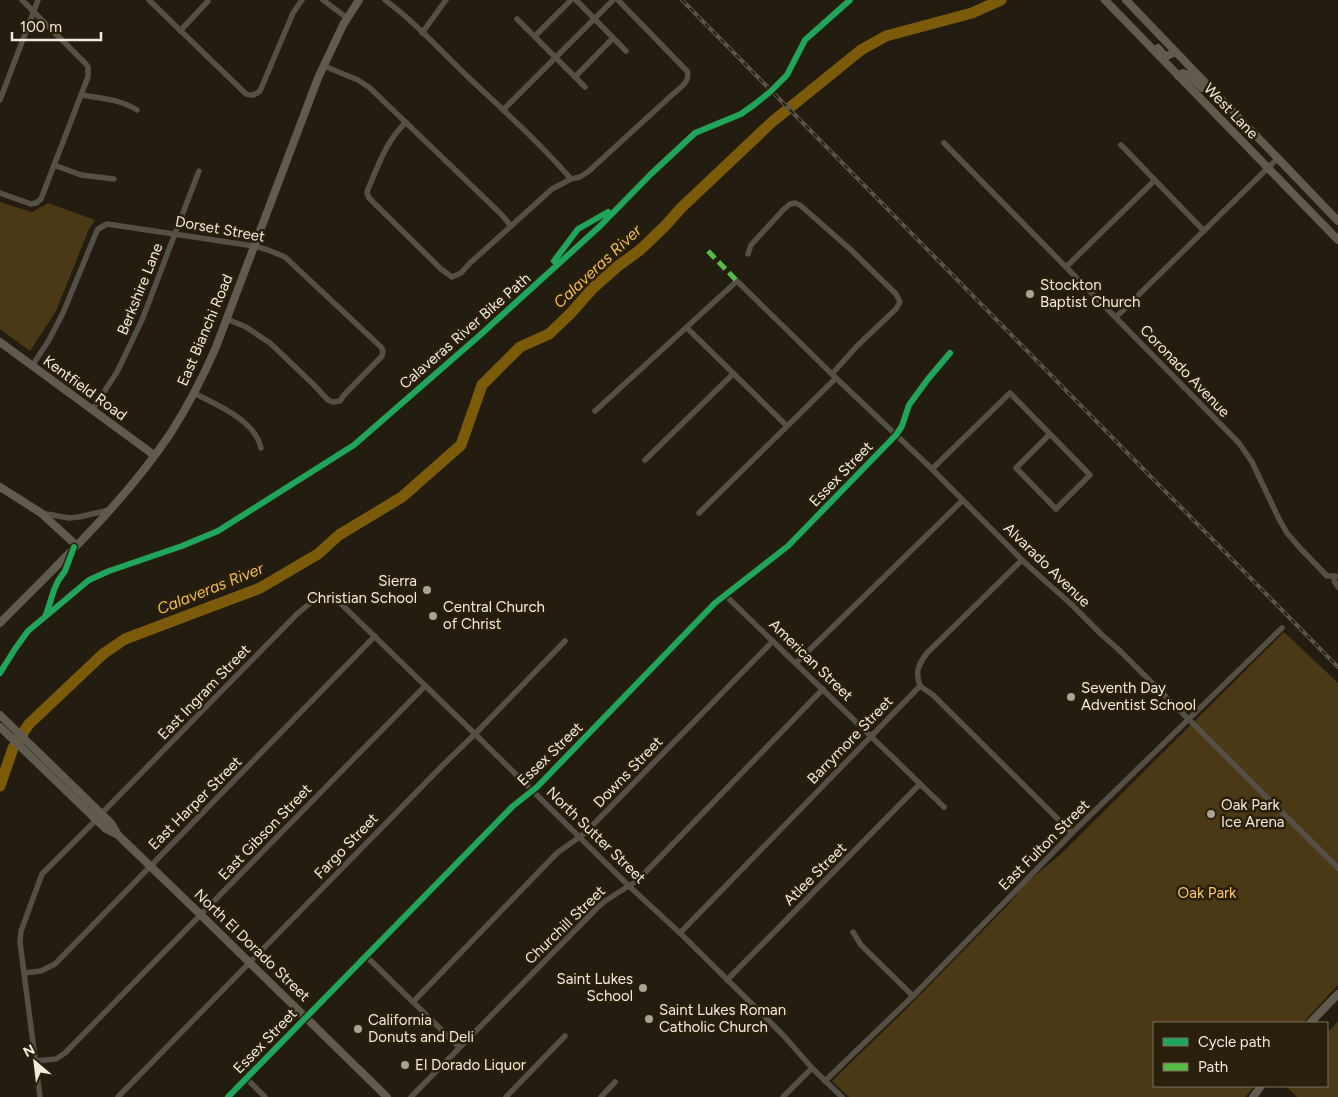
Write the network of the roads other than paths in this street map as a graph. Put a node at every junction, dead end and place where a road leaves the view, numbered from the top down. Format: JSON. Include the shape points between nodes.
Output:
{"nodes":[{"id":1,"x":22,"y":0,"type":"edge"},
{"id":2,"x":38,"y":0,"type":"edge"},
{"id":3,"x":149,"y":0,"type":"edge"},
{"id":4,"x":302,"y":0,"type":"edge"},
{"id":5,"x":323,"y":0,"type":"edge"},
{"id":6,"x":359,"y":0,"type":"edge"},
{"id":7,"x":385,"y":0,"type":"edge"},
{"id":8,"x":446,"y":0,"type":"edge"},
{"id":9,"x":571,"y":0,"type":"edge"},
{"id":10,"x":576,"y":0,"type":"edge"},
{"id":11,"x":613,"y":0,"type":"edge"},
{"id":12,"x":618,"y":0,"type":"edge"},
{"id":13,"x":1104,"y":0,"type":"edge"},
{"id":14,"x":1126,"y":0,"type":"edge"},
{"id":15,"x":208,"y":1,"type":"edge"},
{"id":16,"x":34,"y":11,"type":"junction"},
{"id":17,"x":347,"y":18,"type":"junction"},
{"id":18,"x":517,"y":19,"type":"dead end"},
{"id":19,"x":594,"y":19,"type":"junction"},
{"id":20,"x":180,"y":31,"type":"junction"},
{"id":21,"x":422,"y":33,"type":"junction"},
{"id":22,"x":535,"y":36,"type":"junction"},
{"id":23,"x":613,"y":38,"type":"junction"},
{"id":24,"x":1141,"y":38,"type":"junction"},
{"id":25,"x":626,"y":51,"type":"dead end"},
{"id":26,"x":1175,"y":52,"type":"junction"},
{"id":27,"x":556,"y":57,"type":"junction"},
{"id":28,"x":324,"y":66,"type":"junction"},
{"id":29,"x":1178,"y":76,"type":"junction"},
{"id":30,"x":575,"y":77,"type":"junction"},
{"id":31,"x":584,"y":87,"type":"dead end"},
{"id":32,"x":81,"y":96,"type":"junction"},
{"id":33,"x":1219,"y":98,"type":"junction"},
{"id":34,"x":0,"y":100,"type":"edge"},
{"id":35,"x":137,"y":110,"type":"dead end"},
{"id":36,"x":503,"y":110,"type":"junction"},
{"id":37,"x":406,"y":122,"type":"junction"},
{"id":38,"x":944,"y":143,"type":"dead end"},
{"id":39,"x":1121,"y":145,"type":"dead end"},
{"id":40,"x":1278,"y":158,"type":"junction"},
{"id":41,"x":54,"y":165,"type":"junction"},
{"id":42,"x":1268,"y":169,"type":"junction"},
{"id":43,"x":199,"y":171,"type":"dead end"},
{"id":44,"x":570,"y":178,"type":"junction"},
{"id":45,"x":114,"y":179,"type":"dead end"},
{"id":46,"x":1155,"y":180,"type":"junction"},
{"id":47,"x":0,"y":193,"type":"edge"},
{"id":48,"x":1338,"y":222,"type":"edge"},
{"id":49,"x":511,"y":226,"type":"junction"},
{"id":50,"x":1204,"y":231,"type":"junction"},
{"id":51,"x":175,"y":234,"type":"junction"},
{"id":52,"x":1338,"y":240,"type":"edge"},
{"id":53,"x":254,"y":246,"type":"junction"},
{"id":54,"x":748,"y":254,"type":"dead end"},
{"id":55,"x":1066,"y":267,"type":"junction"},
{"id":56,"x":1116,"y":317,"type":"junction"},
{"id":57,"x":227,"y":318,"type":"junction"},
{"id":58,"x":687,"y":328,"type":"junction"},
{"id":59,"x":0,"y":342,"type":"edge"},
{"id":60,"x":950,"y":353,"type":"dead end"},
{"id":61,"x":32,"y":366,"type":"junction"},
{"id":62,"x":733,"y":374,"type":"junction"},
{"id":63,"x":834,"y":376,"type":"junction"},
{"id":64,"x":194,"y":393,"type":"junction"},
{"id":65,"x":92,"y":410,"type":"junction"},
{"id":66,"x":595,"y":411,"type":"dead end"},
{"id":67,"x":787,"y":426,"type":"junction"},
{"id":68,"x":1050,"y":434,"type":"junction"},
{"id":69,"x":896,"y":435,"type":"junction"},
{"id":70,"x":262,"y":448,"type":"dead end"},
{"id":71,"x":154,"y":456,"type":"junction"},
{"id":72,"x":645,"y":460,"type":"dead end"},
{"id":73,"x":932,"y":469,"type":"junction"},
{"id":74,"x":0,"y":487,"type":"edge"},
{"id":75,"x":963,"y":500,"type":"junction"},
{"id":76,"x":109,"y":510,"type":"junction"},
{"id":77,"x":700,"y":512,"type":"dead end"},
{"id":78,"x":41,"y":513,"type":"junction"},
{"id":79,"x":76,"y":545,"type":"junction"},
{"id":80,"x":1022,"y":560,"type":"junction"},
{"id":81,"x":1337,"y":574,"type":"edge"},
{"id":82,"x":1337,"y":586,"type":"edge"},
{"id":83,"x":725,"y":595,"type":"junction"},
{"id":84,"x":329,"y":596,"type":"joint"},
{"id":85,"x":0,"y":623,"type":"edge"},
{"id":86,"x":1282,"y":628,"type":"dead end"},
{"id":87,"x":375,"y":636,"type":"junction"},
{"id":88,"x":565,"y":641,"type":"dead end"},
{"id":89,"x":773,"y":641,"type":"junction"},
{"id":90,"x":796,"y":663,"type":"junction"},
{"id":91,"x":425,"y":686,"type":"junction"},
{"id":92,"x":920,"y":686,"type":"junction"},
{"id":93,"x":823,"y":689,"type":"junction"},
{"id":94,"x":0,"y":715,"type":"edge"},
{"id":95,"x":1188,"y":720,"type":"junction"},
{"id":96,"x":0,"y":727,"type":"edge"},
{"id":97,"x":476,"y":734,"type":"junction"},
{"id":98,"x":872,"y":736,"type":"junction"},
{"id":99,"x":920,"y":784,"type":"junction"},
{"id":100,"x":532,"y":791,"type":"junction"},
{"id":101,"x":944,"y":807,"type":"dead end"},
{"id":102,"x":99,"y":817,"type":"junction"},
{"id":103,"x":1072,"y":833,"type":"junction"},
{"id":104,"x":580,"y":837,"type":"junction"},
{"id":105,"x":150,"y":866,"type":"junction"},
{"id":106,"x":1338,"y":868,"type":"edge"},
{"id":107,"x":629,"y":886,"type":"junction"},
{"id":108,"x":201,"y":915,"type":"junction"},
{"id":109,"x":853,"y":932,"type":"dead end"},
{"id":110,"x":680,"y":933,"type":"junction"},
{"id":111,"x":366,"y":956,"type":"junction"},
{"id":112,"x":250,"y":962,"type":"junction"},
{"id":113,"x":24,"y":973,"type":"junction"},
{"id":114,"x":727,"y":980,"type":"junction"},
{"id":115,"x":1338,"y":994,"type":"edge"},
{"id":116,"x":913,"y":996,"type":"junction"},
{"id":117,"x":413,"y":1002,"type":"junction"},
{"id":118,"x":306,"y":1017,"type":"junction"},
{"id":119,"x":1311,"y":1022,"type":"edge"},
{"id":120,"x":565,"y":1036,"type":"dead end"},
{"id":121,"x":460,"y":1047,"type":"junction"},
{"id":122,"x":36,"y":1061,"type":"junction"},
{"id":123,"x":812,"y":1068,"type":"junction"},
{"id":124,"x":246,"y":1078,"type":"junction"},
{"id":125,"x":825,"y":1081,"type":"junction"},
{"id":126,"x":615,"y":1082,"type":"dead end"},
{"id":127,"x":40,"y":1097,"type":"edge"},
{"id":128,"x":118,"y":1097,"type":"edge"},
{"id":129,"x":228,"y":1097,"type":"edge"},
{"id":130,"x":265,"y":1097,"type":"edge"},
{"id":131,"x":387,"y":1097,"type":"edge"},
{"id":132,"x":411,"y":1097,"type":"edge"},
{"id":133,"x":506,"y":1097,"type":"edge"},
{"id":134,"x":601,"y":1097,"type":"edge"},
{"id":135,"x":784,"y":1097,"type":"edge"},
{"id":136,"x":842,"y":1097,"type":"edge"}],
"edges":[{"from":1,"to":16,"type":"street"},
{"from":2,"to":16,"type":"street"},
{"from":3,"to":20,"type":"street"},
{"from":4,"to":20,"type":"street","via":[[256,95],[246,94]]},
{"from":5,"to":17,"type":"street"},
{"from":6,"to":17,"type":"main road","name":"East Bianchi Road"},
{"from":7,"to":21,"type":"street"},
{"from":8,"to":21,"type":"street"},
{"from":9,"to":22,"type":"street"},
{"from":10,"to":19,"type":"street"},
{"from":11,"to":19,"type":"street"},
{"from":12,"to":44,"type":"street","via":[[689,76],[589,171],[580,177]]},
{"from":13,"to":24,"type":"main road","name":"West Lane"},
{"from":14,"to":26,"type":"main road","name":"West Lane"},
{"from":15,"to":20,"type":"street"},
{"from":16,"to":32,"type":"street","via":[[88,67]]},
{"from":16,"to":34,"type":"street"},
{"from":17,"to":28,"type":"main road","name":"East Bianchi Road"},
{"from":18,"to":22,"type":"street"},
{"from":19,"to":23,"type":"street"},
{"from":19,"to":27,"type":"street"},
{"from":21,"to":36,"type":"street"},
{"from":22,"to":27,"type":"street"},
{"from":23,"to":25,"type":"street"},
{"from":23,"to":30,"type":"street"},
{"from":24,"to":26,"type":"main road","via":[[1155,44],[1167,56]]},
{"from":24,"to":29,"type":"main road","name":"West Lane"},
{"from":26,"to":33,"type":"main road","name":"West Lane"},
{"from":27,"to":30,"type":"street"},
{"from":27,"to":36,"type":"street"},
{"from":28,"to":37,"type":"street","via":[[370,88]]},
{"from":28,"to":53,"type":"main road","name":"East Bianchi Road"},
{"from":29,"to":33,"type":"main road","via":[[1183,73],[1189,75],[1205,91]]},
{"from":29,"to":42,"type":"main road","name":"West Lane"},
{"from":30,"to":31,"type":"street"},
{"from":32,"to":35,"type":"street","via":[[119,101]]},
{"from":32,"to":41,"type":"street"},
{"from":33,"to":40,"type":"main road","name":"West Lane"},
{"from":36,"to":44,"type":"street"},
{"from":37,"to":49,"type":"street"},
{"from":37,"to":49,"type":"street","via":[[387,146],[368,188],[369,198],[452,277],[461,273]]},
{"from":38,"to":55,"type":"street","name":"Coronado Avenue"},
{"from":39,"to":46,"type":"street"},
{"from":40,"to":42,"type":"street"},
{"from":40,"to":48,"type":"main road","name":"West Lane"},
{"from":41,"to":45,"type":"street","via":[[80,175]]},
{"from":41,"to":47,"type":"street","via":[[41,199],[36,202],[27,204]]},
{"from":42,"to":50,"type":"street"},
{"from":42,"to":52,"type":"main road","name":"West Lane"},
{"from":43,"to":51,"type":"street","name":"Berkshire Lane"},
{"from":44,"to":49,"type":"street"},
{"from":46,"to":50,"type":"street"},
{"from":46,"to":55,"type":"street"},
{"from":50,"to":56,"type":"street"},
{"from":51,"to":53,"type":"street","name":"Dorset Street"},
{"from":51,"to":61,"type":"street","name":"Dorset Street","via":[[111,224],[102,226],[96,233],[63,313]]},
{"from":51,"to":65,"type":"street","name":"Berkshire Lane","via":[[131,344]]},
{"from":53,"to":57,"type":"main road","name":"East Bianchi Road"},
{"from":53,"to":57,"type":"street","name":"Dorset Street","via":[[289,260],[381,346],[383,353],[340,401],[333,402],[270,343]]},
{"from":54,"to":63,"type":"street","via":[[750,244],[783,210],[795,203],[850,249],[896,294],[900,302],[896,309],[857,346]]},
{"from":55,"to":56,"type":"street","name":"Coronado Avenue"},
{"from":56,"to":81,"type":"street","name":"Coronado Avenue","via":[[1238,444],[1252,462],[1279,518],[1300,548],[1327,576]]},
{"from":57,"to":64,"type":"main road","name":"East Bianchi Road"},
{"from":58,"to":62,"type":"street"},
{"from":58,"to":63,"type":"street","name":"Alvarado Avenue","via":[[737,281]]},
{"from":58,"to":66,"type":"street"},
{"from":59,"to":61,"type":"main road","name":"Kentfield Road"},
{"from":60,"to":69,"type":"street","name":"Essex Street","via":[[910,405]]},
{"from":61,"to":65,"type":"main road","name":"Kentfield Road"},
{"from":62,"to":67,"type":"street"},
{"from":62,"to":72,"type":"street"},
{"from":63,"to":67,"type":"street"},
{"from":63,"to":69,"type":"street","name":"Alvarado Avenue"},
{"from":64,"to":70,"type":"street","via":[[237,416],[252,430]]},
{"from":64,"to":71,"type":"main road","name":"East Bianchi Road"},
{"from":65,"to":71,"type":"main road","name":"Kentfield Road"},
{"from":67,"to":77,"type":"street"},
{"from":68,"to":68,"type":"street","via":[[1090,475],[1056,509],[1016,468]]},
{"from":68,"to":73,"type":"street","via":[[1010,393]]},
{"from":69,"to":73,"type":"street","name":"Alvarado Avenue"},
{"from":69,"to":83,"type":"street","name":"Essex Street","via":[[788,546]]},
{"from":71,"to":76,"type":"main road","name":"East Bianchi Road"},
{"from":73,"to":75,"type":"street","name":"Alvarado Avenue"},
{"from":74,"to":78,"type":"main road"},
{"from":75,"to":80,"type":"street","name":"Alvarado Avenue"},
{"from":75,"to":90,"type":"street"},
{"from":76,"to":78,"type":"street","via":[[69,518]]},
{"from":76,"to":79,"type":"main road","name":"East Bianchi Road"},
{"from":78,"to":79,"type":"main road"},
{"from":79,"to":85,"type":"main road","name":"East Bianchi Road"},
{"from":80,"to":92,"type":"street","via":[[927,653],[918,667]]},
{"from":80,"to":95,"type":"street","name":"Alvarado Avenue","via":[[1070,602]]},
{"from":81,"to":82,"type":"street","name":"Coronado Avenue","via":[[1334,581]]},
{"from":83,"to":89,"type":"street","name":"American Street"},
{"from":83,"to":100,"type":"street","name":"Essex Street"},
{"from":84,"to":87,"type":"street","name":"North Sutter Street","via":[[338,600]]},
{"from":84,"to":102,"type":"street","name":"East Ingram Street","via":[[319,598],[298,613]]},
{"from":86,"to":95,"type":"street","name":"East Fulton Street"},
{"from":87,"to":91,"type":"street","name":"North Sutter Street"},
{"from":87,"to":105,"type":"street","name":"East Harper Street"},
{"from":88,"to":97,"type":"street","name":"Fargo Street"},
{"from":89,"to":90,"type":"street","name":"American Street"},
{"from":89,"to":104,"type":"street","name":"Downs Street"},
{"from":90,"to":93,"type":"street","name":"American Street"},
{"from":91,"to":97,"type":"street","name":"North Sutter Street"},
{"from":91,"to":108,"type":"street","name":"East Gibson Street"},
{"from":92,"to":98,"type":"street","name":"Barrymore Street"},
{"from":92,"to":103,"type":"street"},
{"from":93,"to":98,"type":"street","name":"American Street"},
{"from":93,"to":107,"type":"street","name":"Churchill Street"},
{"from":94,"to":102,"type":"main road","name":"North El Dorado Street"},
{"from":95,"to":103,"type":"street","name":"East Fulton Street"},
{"from":95,"to":106,"type":"street","name":"Alvarado Avenue"},
{"from":96,"to":102,"type":"main road","name":"North El Dorado Street","via":[[38,765]]},
{"from":97,"to":100,"type":"street","name":"North Sutter Street"},
{"from":97,"to":112,"type":"street","name":"Fargo Street"},
{"from":98,"to":99,"type":"street","name":"American Street"},
{"from":98,"to":110,"type":"street","name":"Barrymore Street"},
{"from":99,"to":101,"type":"street","name":"American Street"},
{"from":99,"to":114,"type":"street","name":"Atlee Street"},
{"from":100,"to":104,"type":"street","name":"North Sutter Street"},
{"from":100,"to":111,"type":"street","name":"Essex Street","via":[[513,806]]},
{"from":102,"to":105,"type":"main road","name":"North El Dorado Street","via":[[111,823],[118,835]]},
{"from":102,"to":113,"type":"street","name":"East Ingram Street","via":[[42,874],[20,936]]},
{"from":103,"to":116,"type":"street","name":"East Fulton Street"},
{"from":104,"to":107,"type":"street","name":"North Sutter Street"},
{"from":104,"to":117,"type":"street","name":"Downs Street","via":[[557,853]]},
{"from":105,"to":108,"type":"main road","name":"North El Dorado Street"},
{"from":105,"to":113,"type":"street","name":"East Harper Street","via":[[55,964],[41,971]]},
{"from":107,"to":110,"type":"street","name":"North Sutter Street"},
{"from":107,"to":121,"type":"street","name":"Churchill Street","via":[[596,909]]},
{"from":108,"to":112,"type":"main road","name":"North El Dorado Street"},
{"from":108,"to":122,"type":"street","name":"East Gibson Street","via":[[62,1056]]},
{"from":109,"to":116,"type":"street","via":[[860,945]]},
{"from":110,"to":114,"type":"street","name":"North Sutter Street"},
{"from":111,"to":117,"type":"street"},
{"from":111,"to":118,"type":"street","name":"Essex Street"},
{"from":112,"to":118,"type":"main road","name":"North El Dorado Street"},
{"from":112,"to":128,"type":"street","name":"Fargo Street"},
{"from":113,"to":122,"type":"street","name":"East Ingram Street"},
{"from":114,"to":123,"type":"street","name":"North Sutter Street"},
{"from":115,"to":119,"type":"main road"},
{"from":116,"to":125,"type":"street","name":"East Fulton Street"},
{"from":117,"to":121,"type":"street"},
{"from":118,"to":124,"type":"street","name":"Essex Street"},
{"from":118,"to":131,"type":"main road","name":"North El Dorado Street"},
{"from":120,"to":133,"type":"street"},
{"from":121,"to":132,"type":"street","name":"Churchill Street"},
{"from":122,"to":127,"type":"street","name":"East Ingram Street"},
{"from":123,"to":125,"type":"street","name":"North Sutter Street"},
{"from":123,"to":135,"type":"street"},
{"from":124,"to":129,"type":"street","name":"Essex Street"},
{"from":124,"to":130,"type":"street"},
{"from":125,"to":136,"type":"street","name":"North Sutter Street"},
{"from":126,"to":134,"type":"street"}]}
